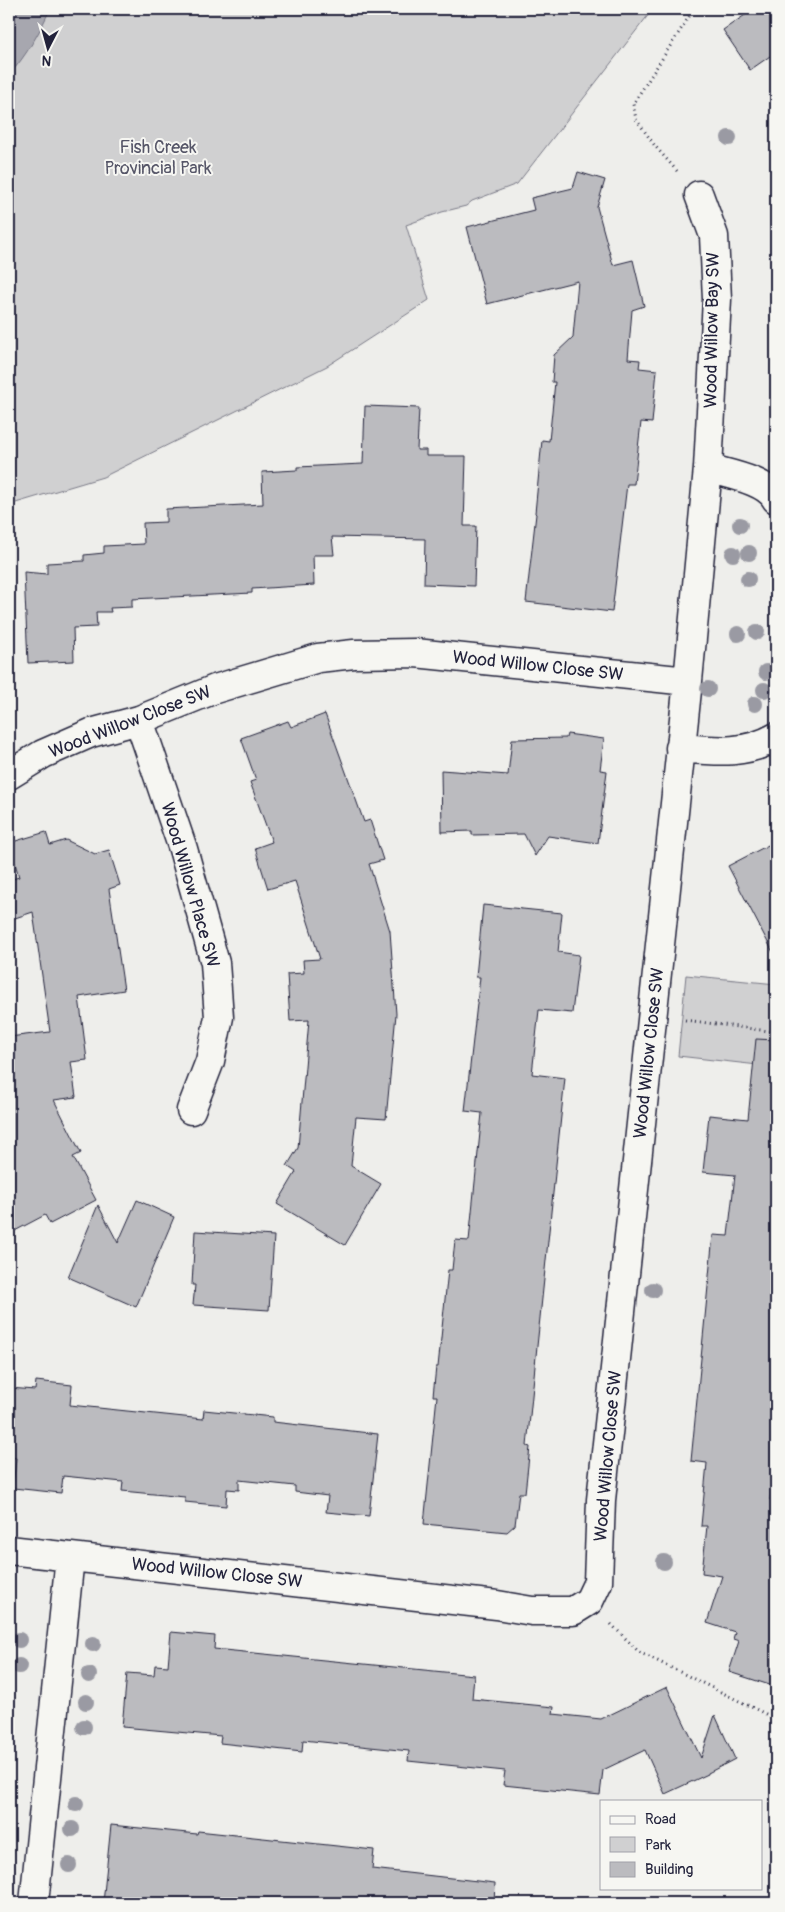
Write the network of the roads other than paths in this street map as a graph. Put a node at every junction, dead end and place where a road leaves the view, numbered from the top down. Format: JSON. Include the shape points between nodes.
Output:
{"nodes":[{"id":1,"x":699,"y":195,"type":"road end"},
{"id":2,"x":708,"y":468,"type":"junction"},
{"id":3,"x":776,"y":499,"type":"edge"},
{"id":4,"x":688,"y":681,"type":"junction"},
{"id":5,"x":139,"y":720,"type":"junction"},
{"id":6,"x":776,"y":737,"type":"edge"},
{"id":7,"x":680,"y":748,"type":"junction"},
{"id":8,"x":9,"y":775,"type":"edge"},
{"id":9,"x":191,"y":1110,"type":"dead end"},
{"id":10,"x":9,"y":1550,"type":"edge"},
{"id":11,"x":70,"y":1557,"type":"junction"},
{"id":12,"x":34,"y":1903,"type":"edge"}],
"edges":[{"from":1,"to":2,"type":"street","name":"Wood Willow Bay SW","via":[[714,236],[716,291]]},
{"from":2,"to":3,"type":"street","via":[[751,481],[772,492]]},
{"from":2,"to":4,"type":"street","name":"Wood Willow Bay SW"},
{"from":4,"to":5,"type":"street","name":"Wood Willow Close SW","via":[[415,653],[354,654],[318,658],[215,689]]},
{"from":4,"to":7,"type":"street","name":"Wood Willow Close SW"},
{"from":5,"to":8,"type":"street","name":"Wood Willow Close SW","via":[[91,733],[43,754]]},
{"from":5,"to":9,"type":"street","name":"Wood Willow Place SW","via":[[183,849],[215,963],[219,1017],[210,1060]]},
{"from":6,"to":7,"type":"street","via":[[761,746],[722,752]]},
{"from":7,"to":11,"type":"street","name":"Wood Willow Close SW","via":[[601,1500],[598,1582],[589,1601],[573,1611],[532,1611]]},
{"from":10,"to":11,"type":"street","name":"Wood Willow Close SW"},
{"from":11,"to":12,"type":"street"}]}
